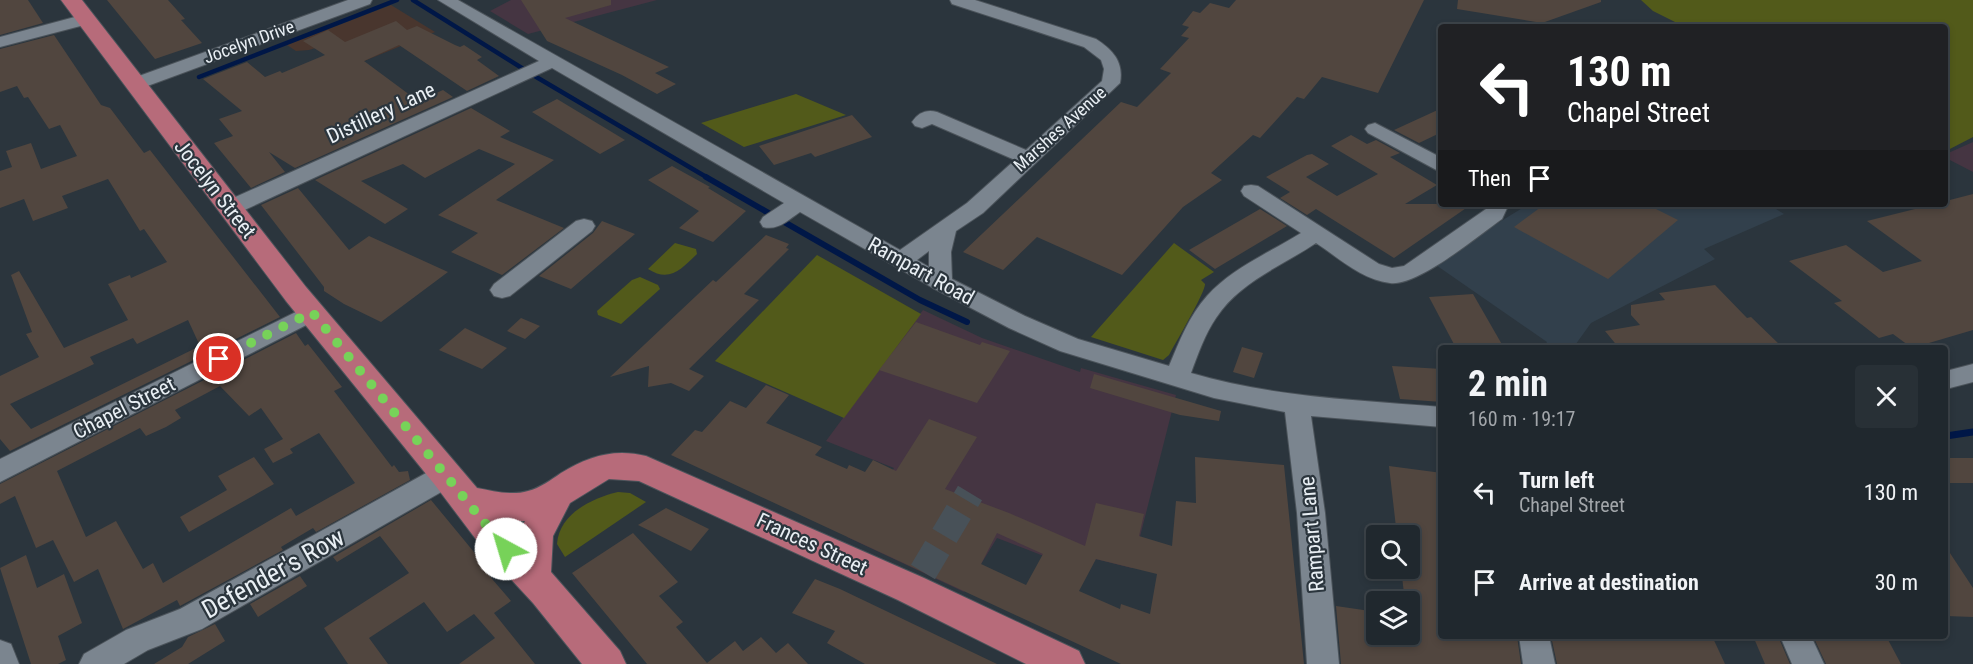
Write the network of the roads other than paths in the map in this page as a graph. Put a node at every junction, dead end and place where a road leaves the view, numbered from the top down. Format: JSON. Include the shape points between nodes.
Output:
{"nodes":[{"id":1,"x":71,"y":0,"type":"edge"},
{"id":2,"x":364,"y":0,"type":"edge"},
{"id":3,"x":484,"y":0,"type":"edge"},
{"id":4,"x":958,"y":0,"type":"edge"},
{"id":5,"x":454,"y":5,"type":"edge"},
{"id":6,"x":86,"y":19,"type":"junction"},
{"id":7,"x":0,"y":42,"type":"edge"},
{"id":8,"x":544,"y":65,"type":"junction"},
{"id":9,"x":135,"y":84,"type":"junction"},
{"id":10,"x":922,"y":122,"type":"dead end"},
{"id":11,"x":1375,"y":129,"type":"dead end"},
{"id":12,"x":1028,"y":158,"type":"junction"},
{"id":13,"x":1438,"y":164,"type":"edge"},
{"id":14,"x":1251,"y":190,"type":"dead end"},
{"id":15,"x":1497,"y":207,"type":"edge"},
{"id":16,"x":230,"y":208,"type":"junction"},
{"id":17,"x":584,"y":226,"type":"dead end"},
{"id":18,"x":946,"y":229,"type":"junction"},
{"id":19,"x":1317,"y":234,"type":"junction"},
{"id":20,"x":901,"y":260,"type":"junction"},
{"id":21,"x":941,"y":283,"type":"junction"},
{"id":22,"x":502,"y":290,"type":"dead end"},
{"id":23,"x":304,"y":303,"type":"junction"},
{"id":24,"x":1973,"y":373,"type":"edge"},
{"id":25,"x":1176,"y":378,"type":"junction"},
{"id":26,"x":1948,"y":379,"type":"edge"},
{"id":27,"x":1297,"y":405,"type":"junction"},
{"id":28,"x":1438,"y":417,"type":"edge"},
{"id":29,"x":0,"y":471,"type":"edge"},
{"id":30,"x":457,"y":487,"type":"junction"},
{"id":31,"x":557,"y":495,"type":"junction"},
{"id":32,"x":532,"y":576,"type":"junction"},
{"id":33,"x":1535,"y":639,"type":"edge"},
{"id":34,"x":1796,"y":639,"type":"edge"},
{"id":35,"x":0,"y":654,"type":"edge"},
{"id":36,"x":3,"y":664,"type":"edge"},
{"id":37,"x":95,"y":664,"type":"edge"},
{"id":38,"x":606,"y":664,"type":"edge"},
{"id":39,"x":1065,"y":664,"type":"edge"},
{"id":40,"x":1323,"y":664,"type":"edge"},
{"id":41,"x":1539,"y":664,"type":"edge"},
{"id":42,"x":1808,"y":664,"type":"edge"}],
"edges":[{"from":1,"to":6,"type":"main road","name":"Jocelyn Street"},
{"from":2,"to":9,"type":"street","name":"Jocelyn Drive"},
{"from":3,"to":5,"type":"street"},
{"from":4,"to":12,"type":"street","name":"Marshes Avenue","via":[[1090,43],[1113,62],[1111,83]]},
{"from":5,"to":8,"type":"street","name":"Rampart Road"},
{"from":6,"to":7,"type":"street"},
{"from":6,"to":9,"type":"main road","name":"Jocelyn Street"},
{"from":8,"to":16,"type":"street","name":"Distillery Lane"},
{"from":8,"to":20,"type":"street","name":"Rampart Road","via":[[785,212]]},
{"from":9,"to":16,"type":"main road","name":"Jocelyn Street"},
{"from":10,"to":12,"type":"street","via":[[930,116]]},
{"from":11,"to":13,"type":"street"},
{"from":12,"to":18,"type":"street","name":"Marshes Avenue","via":[[975,208]]},
{"from":14,"to":19,"type":"street"},
{"from":15,"to":19,"type":"street","via":[[1494,214],[1400,277],[1385,276],[1371,269]]},
{"from":16,"to":23,"type":"main road","name":"Jocelyn Street"},
{"from":17,"to":22,"type":"street"},
{"from":18,"to":20,"type":"street","name":"Marshes Avenue"},
{"from":18,"to":21,"type":"street","via":[[940,252]]},
{"from":19,"to":25,"type":"street","via":[[1221,283]]},
{"from":20,"to":21,"type":"street","name":"Rampart Road"},
{"from":21,"to":25,"type":"street","name":"Rampart Road","via":[[1069,345]]},
{"from":23,"to":29,"type":"street","name":"Chapel Street"},
{"from":23,"to":30,"type":"main road","name":"Jocelyn Street"},
{"from":24,"to":26,"type":"street"},
{"from":25,"to":27,"type":"street","name":"Rampart Road"},
{"from":27,"to":28,"type":"street","name":"Rampart Road"},
{"from":27,"to":40,"type":"street","name":"Rampart Lane","via":[[1311,513]]},
{"from":30,"to":31,"type":"main road","name":"Frances Street","via":[[522,507]]},
{"from":30,"to":32,"type":"main road","name":"Jocelyn Street"},
{"from":30,"to":37,"type":"street","name":"Defender's Row","via":[[190,619],[137,640]]},
{"from":31,"to":32,"type":"main road","via":[[535,535]]},
{"from":31,"to":39,"type":"main road","name":"Frances Street","via":[[610,465],[646,469],[917,580]]},
{"from":32,"to":38,"type":"main road","name":"Jocelyn Street"},
{"from":33,"to":41,"type":"street"},
{"from":34,"to":42,"type":"street"},
{"from":35,"to":36,"type":"street"}]}
